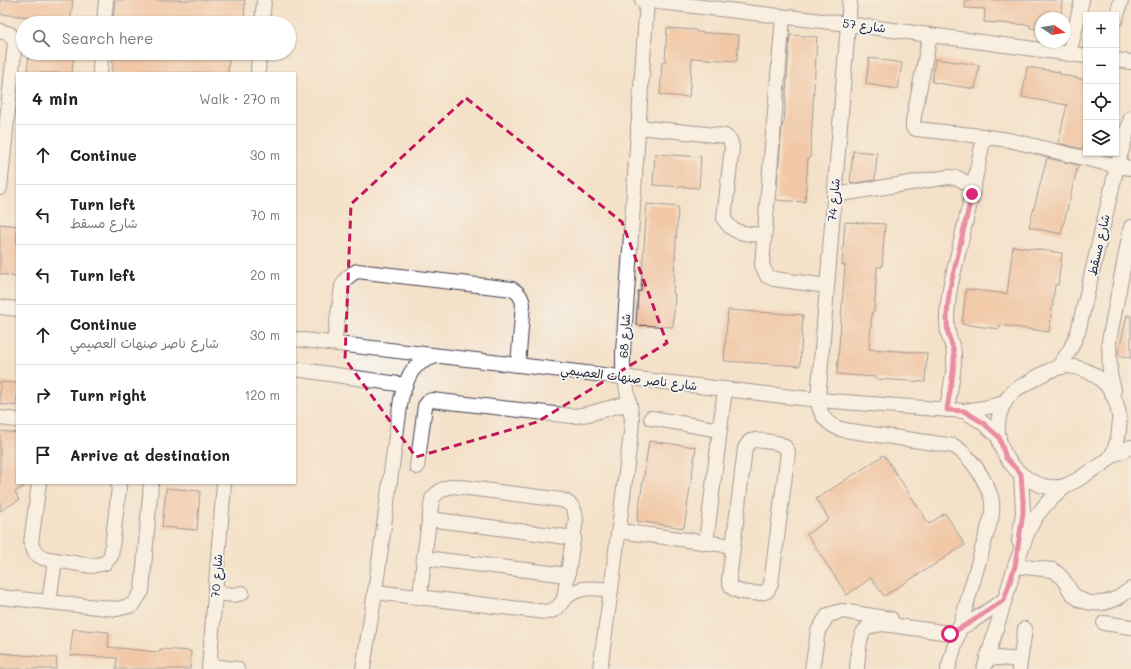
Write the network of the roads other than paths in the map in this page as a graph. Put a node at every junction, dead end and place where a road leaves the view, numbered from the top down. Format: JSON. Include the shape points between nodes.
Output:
{"nodes":[{"id":1,"x":106,"y":0,"type":"edge"},
{"id":2,"x":264,"y":0,"type":"edge"},
{"id":3,"x":642,"y":0,"type":"edge"},
{"id":4,"x":646,"y":0,"type":"edge"},
{"id":5,"x":850,"y":0,"type":"edge"},
{"id":6,"x":1082,"y":0,"type":"edge"},
{"id":7,"x":1121,"y":0,"type":"edge"},
{"id":8,"x":1118,"y":12,"type":"edge"},
{"id":9,"x":105,"y":16,"type":"edge"},
{"id":10,"x":263,"y":16,"type":"edge"},
{"id":11,"x":783,"y":16,"type":"junction"},
{"id":12,"x":848,"y":24,"type":"junction"},
{"id":13,"x":0,"y":31,"type":"edge"},
{"id":14,"x":930,"y":35,"type":"junction"},
{"id":15,"x":1069,"y":54,"type":"junction"},
{"id":16,"x":1083,"y":56,"type":"edge"},
{"id":17,"x":101,"y":60,"type":"edge"},
{"id":18,"x":259,"y":60,"type":"edge"},
{"id":19,"x":1119,"y":60,"type":"edge"},
{"id":20,"x":1131,"y":62,"type":"edge"},
{"id":21,"x":100,"y":72,"type":"edge"},
{"id":22,"x":258,"y":72,"type":"edge"},
{"id":23,"x":8,"y":119,"type":"edge"},
{"id":24,"x":638,"y":127,"type":"junction"},
{"id":25,"x":1130,"y":130,"type":"edge"},
{"id":26,"x":984,"y":136,"type":"junction"},
{"id":27,"x":1117,"y":166,"type":"junction"},
{"id":28,"x":1131,"y":168,"type":"edge"},
{"id":29,"x":0,"y":188,"type":"edge"},
{"id":30,"x":972,"y":194,"type":"junction"},
{"id":31,"x":834,"y":195,"type":"junction"},
{"id":32,"x":1131,"y":227,"type":"edge"},
{"id":33,"x":764,"y":234,"type":"junction"},
{"id":34,"x":827,"y":286,"type":"junction"},
{"id":35,"x":0,"y":307,"type":"edge"},
{"id":36,"x":16,"y":309,"type":"edge"},
{"id":37,"x":296,"y":339,"type":"edge"},
{"id":38,"x":334,"y":344,"type":"junction"},
{"id":39,"x":437,"y":356,"type":"junction"},
{"id":40,"x":518,"y":365,"type":"junction"},
{"id":41,"x":1058,"y":367,"type":"junction"},
{"id":42,"x":296,"y":370,"type":"edge"},
{"id":43,"x":626,"y":378,"type":"junction"},
{"id":44,"x":405,"y":385,"type":"junction"},
{"id":45,"x":725,"y":390,"type":"junction"},
{"id":46,"x":1117,"y":398,"type":"junction"},
{"id":47,"x":818,"y":400,"type":"junction"},
{"id":48,"x":1004,"y":403,"type":"junction"},
{"id":49,"x":630,"y":404,"type":"junction"},
{"id":50,"x":947,"y":410,"type":"junction"},
{"id":51,"x":964,"y":411,"type":"junction"},
{"id":52,"x":1131,"y":411,"type":"edge"},
{"id":53,"x":0,"y":418,"type":"edge"},
{"id":54,"x":651,"y":418,"type":"dead end"},
{"id":55,"x":16,"y":420,"type":"edge"},
{"id":56,"x":720,"y":430,"type":"junction"},
{"id":57,"x":999,"y":437,"type":"junction"},
{"id":58,"x":1131,"y":447,"type":"edge"},
{"id":59,"x":1111,"y":456,"type":"junction"},
{"id":60,"x":417,"y":467,"type":"dead end"},
{"id":61,"x":1021,"y":474,"type":"junction"},
{"id":62,"x":39,"y":484,"type":"edge"},
{"id":63,"x":118,"y":484,"type":"edge"},
{"id":64,"x":151,"y":484,"type":"edge"},
{"id":65,"x":224,"y":484,"type":"edge"},
{"id":66,"x":1066,"y":486,"type":"junction"},
{"id":67,"x":429,"y":519,"type":"junction"},
{"id":68,"x":619,"y":531,"type":"junction"},
{"id":69,"x":574,"y":538,"type":"junction"},
{"id":70,"x":706,"y":542,"type":"junction"},
{"id":71,"x":733,"y":546,"type":"junction"},
{"id":72,"x":424,"y":558,"type":"junction"},
{"id":73,"x":55,"y":560,"type":"junction"},
{"id":74,"x":1015,"y":566,"type":"junction"},
{"id":75,"x":569,"y":570,"type":"junction"},
{"id":76,"x":590,"y":588,"type":"junction"},
{"id":77,"x":1131,"y":589,"type":"edge"},
{"id":78,"x":611,"y":590,"type":"junction"},
{"id":79,"x":375,"y":592,"type":"junction"},
{"id":80,"x":215,"y":593,"type":"junction"},
{"id":81,"x":242,"y":593,"type":"dead end"},
{"id":82,"x":0,"y":597,"type":"edge"},
{"id":83,"x":420,"y":597,"type":"junction"},
{"id":84,"x":564,"y":599,"type":"junction"},
{"id":85,"x":1004,"y":600,"type":"junction"},
{"id":86,"x":49,"y":602,"type":"junction"},
{"id":87,"x":1104,"y":623,"type":"dead end"},
{"id":88,"x":1131,"y":627,"type":"edge"},
{"id":89,"x":1025,"y":629,"type":"dead end"},
{"id":90,"x":958,"y":630,"type":"junction"},
{"id":91,"x":985,"y":663,"type":"edge"},
{"id":92,"x":1020,"y":665,"type":"edge"},
{"id":93,"x":209,"y":667,"type":"edge"},
{"id":94,"x":237,"y":669,"type":"edge"},
{"id":95,"x":363,"y":669,"type":"edge"},
{"id":96,"x":600,"y":669,"type":"edge"},
{"id":97,"x":812,"y":669,"type":"edge"},
{"id":98,"x":857,"y":669,"type":"edge"},
{"id":99,"x":948,"y":669,"type":"edge"}],
"edges":[{"from":1,"to":9,"type":"street"},
{"from":2,"to":10,"type":"street"},
{"from":3,"to":4,"type":"street","name":"شارع 57"},
{"from":4,"to":11,"type":"street","name":"شارع 57"},
{"from":4,"to":24,"type":"street","name":"شارع 68"},
{"from":5,"to":12,"type":"street","name":"شارع 74"},
{"from":6,"to":15,"type":"street"},
{"from":7,"to":8,"type":"street"},
{"from":11,"to":12,"type":"street","name":"شارع 57"},
{"from":11,"to":33,"type":"street"},
{"from":12,"to":14,"type":"street","name":"شارع 57"},
{"from":12,"to":31,"type":"street","name":"شارع 74"},
{"from":13,"to":23,"type":"street","via":[[10,34],[15,42]]},
{"from":14,"to":15,"type":"street","name":"شارع 57"},
{"from":14,"to":26,"type":"street","via":[[912,121],[913,127],[918,130]]},
{"from":15,"to":16,"type":"street","name":"شارع 57"},
{"from":17,"to":21,"type":"street"},
{"from":18,"to":22,"type":"street"},
{"from":19,"to":20,"type":"street"},
{"from":23,"to":29,"type":"street"},
{"from":24,"to":33,"type":"street","via":[[725,136],[730,140],[732,147],[724,219],[732,230]]},
{"from":24,"to":43,"type":"street","name":"شارع 68","via":[[623,352]]},
{"from":25,"to":27,"type":"street","name":"شارع مسقط"},
{"from":26,"to":27,"type":"street"},
{"from":26,"to":30,"type":"street"},
{"from":27,"to":28,"type":"street"},
{"from":27,"to":41,"type":"street","name":"شارع مسقط","via":[[1078,332]]},
{"from":30,"to":31,"type":"street","via":[[967,182],[948,177]]},
{"from":30,"to":50,"type":"street","via":[[948,302],[949,337],[954,360]]},
{"from":31,"to":34,"type":"street","name":"شارع 74"},
{"from":32,"to":46,"type":"street","via":[[1109,341],[1110,374]]},
{"from":33,"to":34,"type":"street","via":[[762,265],[768,276]]},
{"from":34,"to":47,"type":"street","name":"شارع 74"},
{"from":35,"to":36,"type":"street"},
{"from":37,"to":38,"type":"street","name":"شارع ناصر صنهات العصيمي"},
{"from":38,"to":39,"type":"street","name":"شارع ناصر صنهات العصيمي"},
{"from":38,"to":40,"type":"street","via":[[342,286],[350,274],[357,271],[512,289],[518,292],[523,304]]},
{"from":39,"to":40,"type":"street","name":"شارع ناصر صنهات العصيمي"},
{"from":39,"to":44,"type":"street","via":[[425,359],[412,369]]},
{"from":40,"to":43,"type":"street","name":"شارع ناصر صنهات العصيمي"},
{"from":41,"to":46,"type":"street","via":[[1077,367],[1086,370],[1103,380]]},
{"from":41,"to":48,"type":"street","via":[[1045,372],[1014,392]]},
{"from":42,"to":44,"type":"street"},
{"from":43,"to":45,"type":"street","name":"شارع ناصر صنهات العصيمي"},
{"from":43,"to":49,"type":"street","name":"شارع 68"},
{"from":44,"to":79,"type":"street"},
{"from":45,"to":47,"type":"street","name":"شارع ناصر صنهات العصيمي"},
{"from":45,"to":56,"type":"street"},
{"from":46,"to":52,"type":"street"},
{"from":46,"to":59,"type":"street","via":[[1123,423],[1121,436]]},
{"from":47,"to":50,"type":"street","name":"شارع ناصر صنهات العصيمي"},
{"from":47,"to":90,"type":"street","via":[[823,417],[836,428],[954,446],[971,460],[988,489],[993,506]]},
{"from":48,"to":51,"type":"street","name":"شارع ناصر صنهات العصيمي"},
{"from":48,"to":57,"type":"street","via":[[999,415]]},
{"from":49,"to":60,"type":"street","via":[[582,416],[572,416],[432,400],[425,406]]},
{"from":49,"to":68,"type":"street","name":"شارع 68","via":[[631,433]]},
{"from":50,"to":51,"type":"street","name":"شارع ناصر صنهات العصيمي"},
{"from":51,"to":57,"type":"street","name":"شارع ناصر صنهات العصيمي"},
{"from":53,"to":55,"type":"street"},
{"from":54,"to":56,"type":"street"},
{"from":56,"to":70,"type":"street"},
{"from":57,"to":61,"type":"street","via":[[1006,458]]},
{"from":58,"to":59,"type":"street"},
{"from":59,"to":66,"type":"street"},
{"from":61,"to":66,"type":"street","via":[[1040,485]]},
{"from":61,"to":74,"type":"street","via":[[1023,513]]},
{"from":62,"to":73,"type":"street","via":[[31,543],[35,552],[43,558]]},
{"from":63,"to":73,"type":"street","via":[[111,556],[104,564],[92,566]]},
{"from":64,"to":86,"type":"street","via":[[142,591],[133,605],[117,609]]},
{"from":65,"to":80,"type":"street","name":"شارع 70"},
{"from":66,"to":74,"type":"street","via":[[1055,494],[1037,515]]},
{"from":67,"to":69,"type":"street"},
{"from":67,"to":69,"type":"street","via":[[432,499],[436,493],[453,486],[562,500],[570,503],[575,510]]},
{"from":67,"to":72,"type":"street"},
{"from":68,"to":70,"type":"street"},
{"from":68,"to":78,"type":"street","name":"شارع 68"},
{"from":69,"to":75,"type":"street"},
{"from":70,"to":71,"type":"street"},
{"from":71,"to":71,"type":"street","via":[[729,580],[732,588],[758,594],[770,588],[788,457],[788,452],[780,443],[755,440],[750,441],[745,448]]},
{"from":72,"to":75,"type":"street"},
{"from":72,"to":83,"type":"street"},
{"from":73,"to":86,"type":"street"},
{"from":74,"to":77,"type":"street","via":[[1053,570],[1061,576],[1076,597],[1087,602],[1108,602]]},
{"from":74,"to":85,"type":"street"},
{"from":75,"to":76,"type":"street"},
{"from":75,"to":84,"type":"street"},
{"from":76,"to":78,"type":"street"},
{"from":76,"to":84,"type":"street","via":[[575,590]]},
{"from":78,"to":96,"type":"street","name":"شارع 68"},
{"from":79,"to":83,"type":"street"},
{"from":79,"to":95,"type":"street"},
{"from":80,"to":81,"type":"street"},
{"from":80,"to":93,"type":"street","name":"شارع 70"},
{"from":82,"to":86,"type":"street"},
{"from":83,"to":84,"type":"street","via":[[546,612],[559,607]]},
{"from":85,"to":90,"type":"street"},
{"from":85,"to":91,"type":"street"},
{"from":87,"to":88,"type":"street"},
{"from":89,"to":92,"type":"street"},
{"from":90,"to":97,"type":"street","via":[[842,611],[828,616],[818,631]]},
{"from":90,"to":98,"type":"street","via":[[950,634],[883,624],[865,629],[861,636]]},
{"from":90,"to":99,"type":"street"},
{"from":91,"to":92,"type":"street"},
{"from":93,"to":94,"type":"street"}]}
